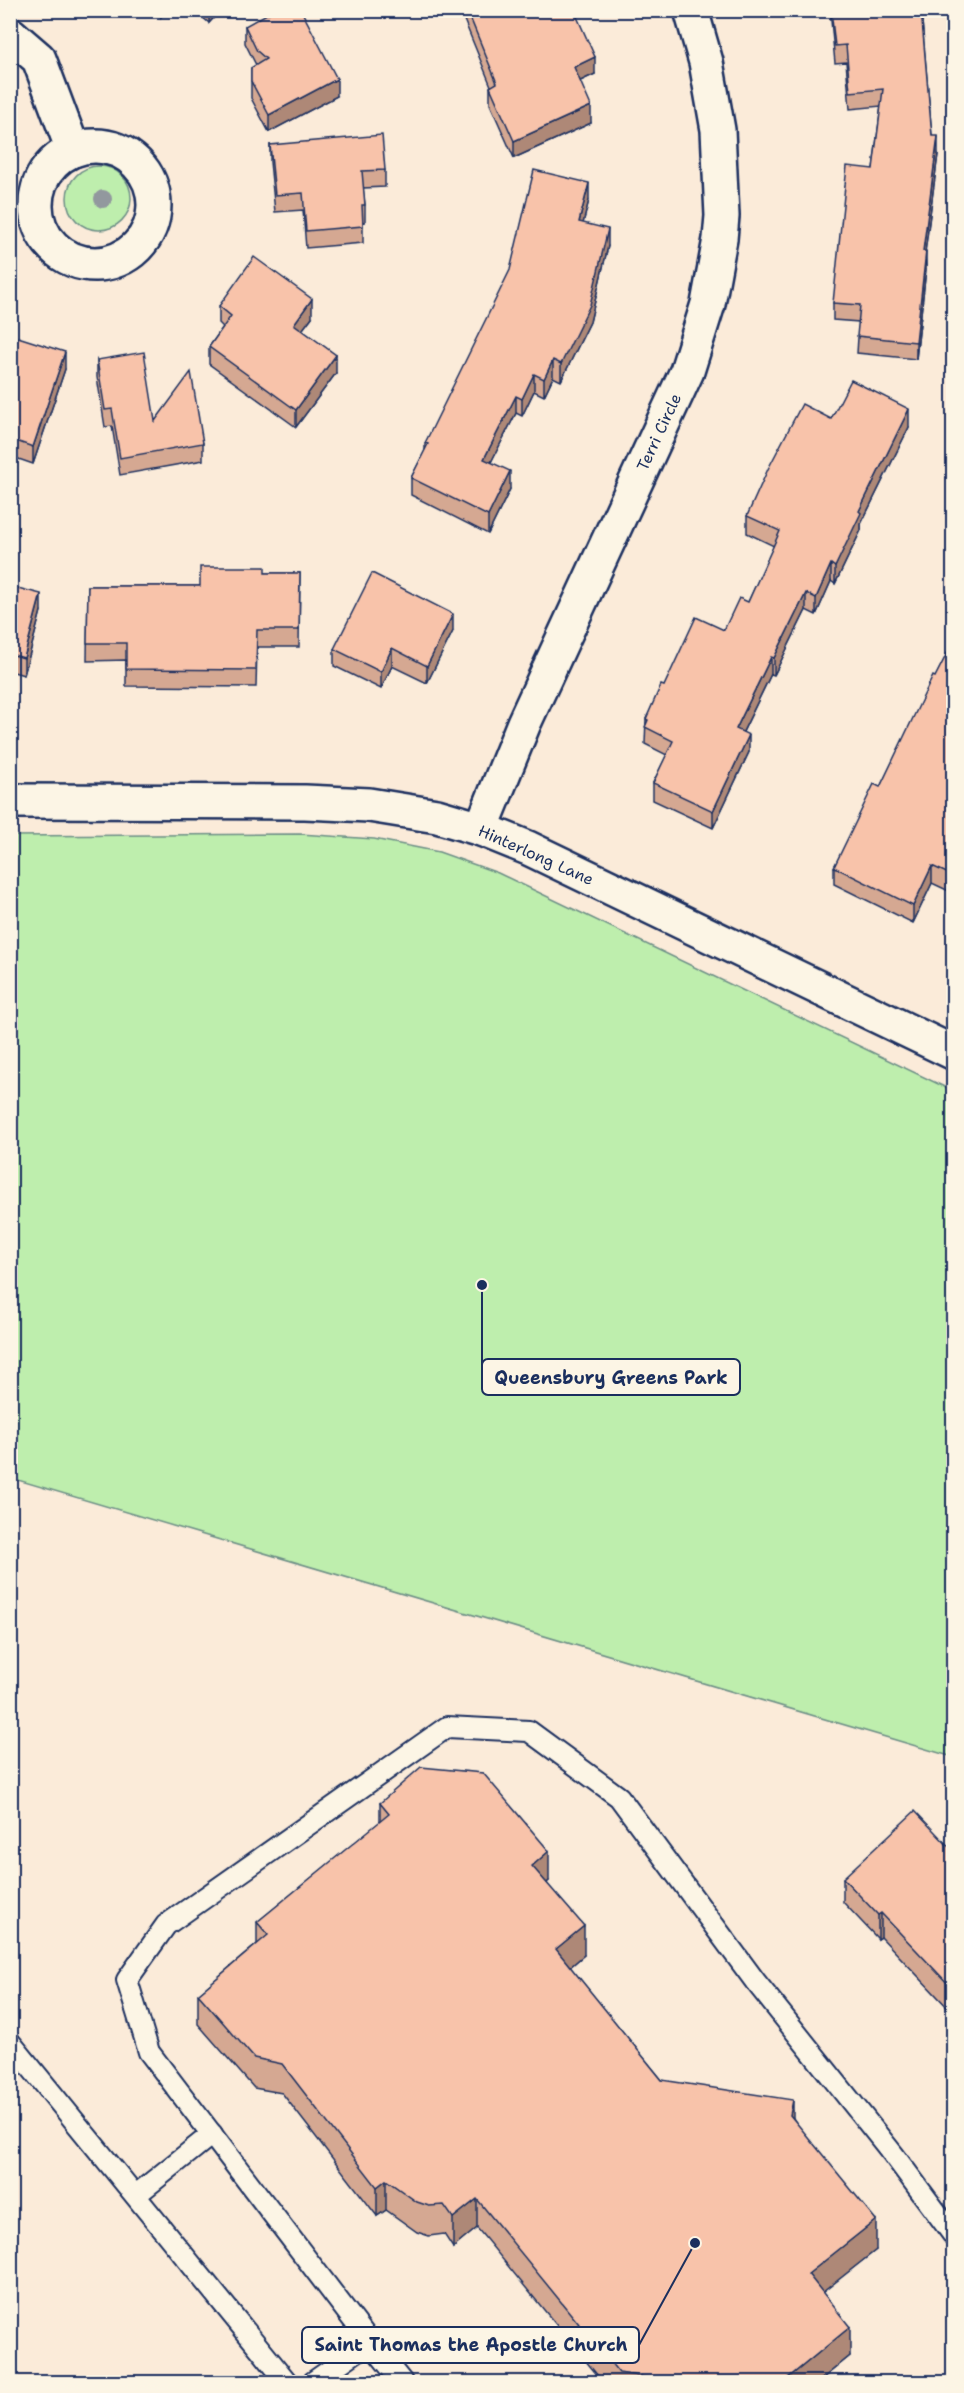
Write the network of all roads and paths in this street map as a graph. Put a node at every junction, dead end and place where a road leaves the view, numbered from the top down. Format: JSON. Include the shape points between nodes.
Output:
{"nodes":[{"id":1,"x":691,"y":10,"type":"edge"},
{"id":2,"x":10,"y":34,"type":"edge"},
{"id":3,"x":73,"y":150,"type":"dead end"},
{"id":4,"x":10,"y":801,"type":"edge"},
{"id":5,"x":481,"y":829,"type":"junction"},
{"id":6,"x":954,"y":1053,"type":"edge"},
{"id":7,"x":10,"y":2042,"type":"edge"},
{"id":8,"x":212,"y":2134,"type":"junction"},
{"id":9,"x":136,"y":2195,"type":"junction"},
{"id":10,"x":954,"y":2236,"type":"edge"},
{"id":11,"x":370,"y":2342,"type":"junction"},
{"id":12,"x":287,"y":2382,"type":"edge"},
{"id":13,"x":313,"y":2382,"type":"edge"},
{"id":14,"x":402,"y":2382,"type":"edge"}],
"edges":[{"from":1,"to":5,"type":"street","name":"Terri Circle","via":[[706,62],[718,130],[722,216],[708,304],[687,370],[524,723]]},
{"from":2,"to":3,"type":"street","via":[[39,59]]},
{"from":4,"to":5,"type":"street","name":"Hinterlong Lane","via":[[369,805],[437,816]]},
{"from":5,"to":6,"type":"street","name":"Hinterlong Lane"},
{"from":7,"to":9,"type":"lane"},
{"from":8,"to":9,"type":"lane"},
{"from":8,"to":10,"type":"lane","via":[[149,2052],[127,1980],[166,1926],[447,1727],[529,1731],[619,1797],[755,1981]]},
{"from":8,"to":11,"type":"lane"},
{"from":9,"to":12,"type":"lane"},
{"from":11,"to":13,"type":"lane"},
{"from":11,"to":14,"type":"lane"}]}
